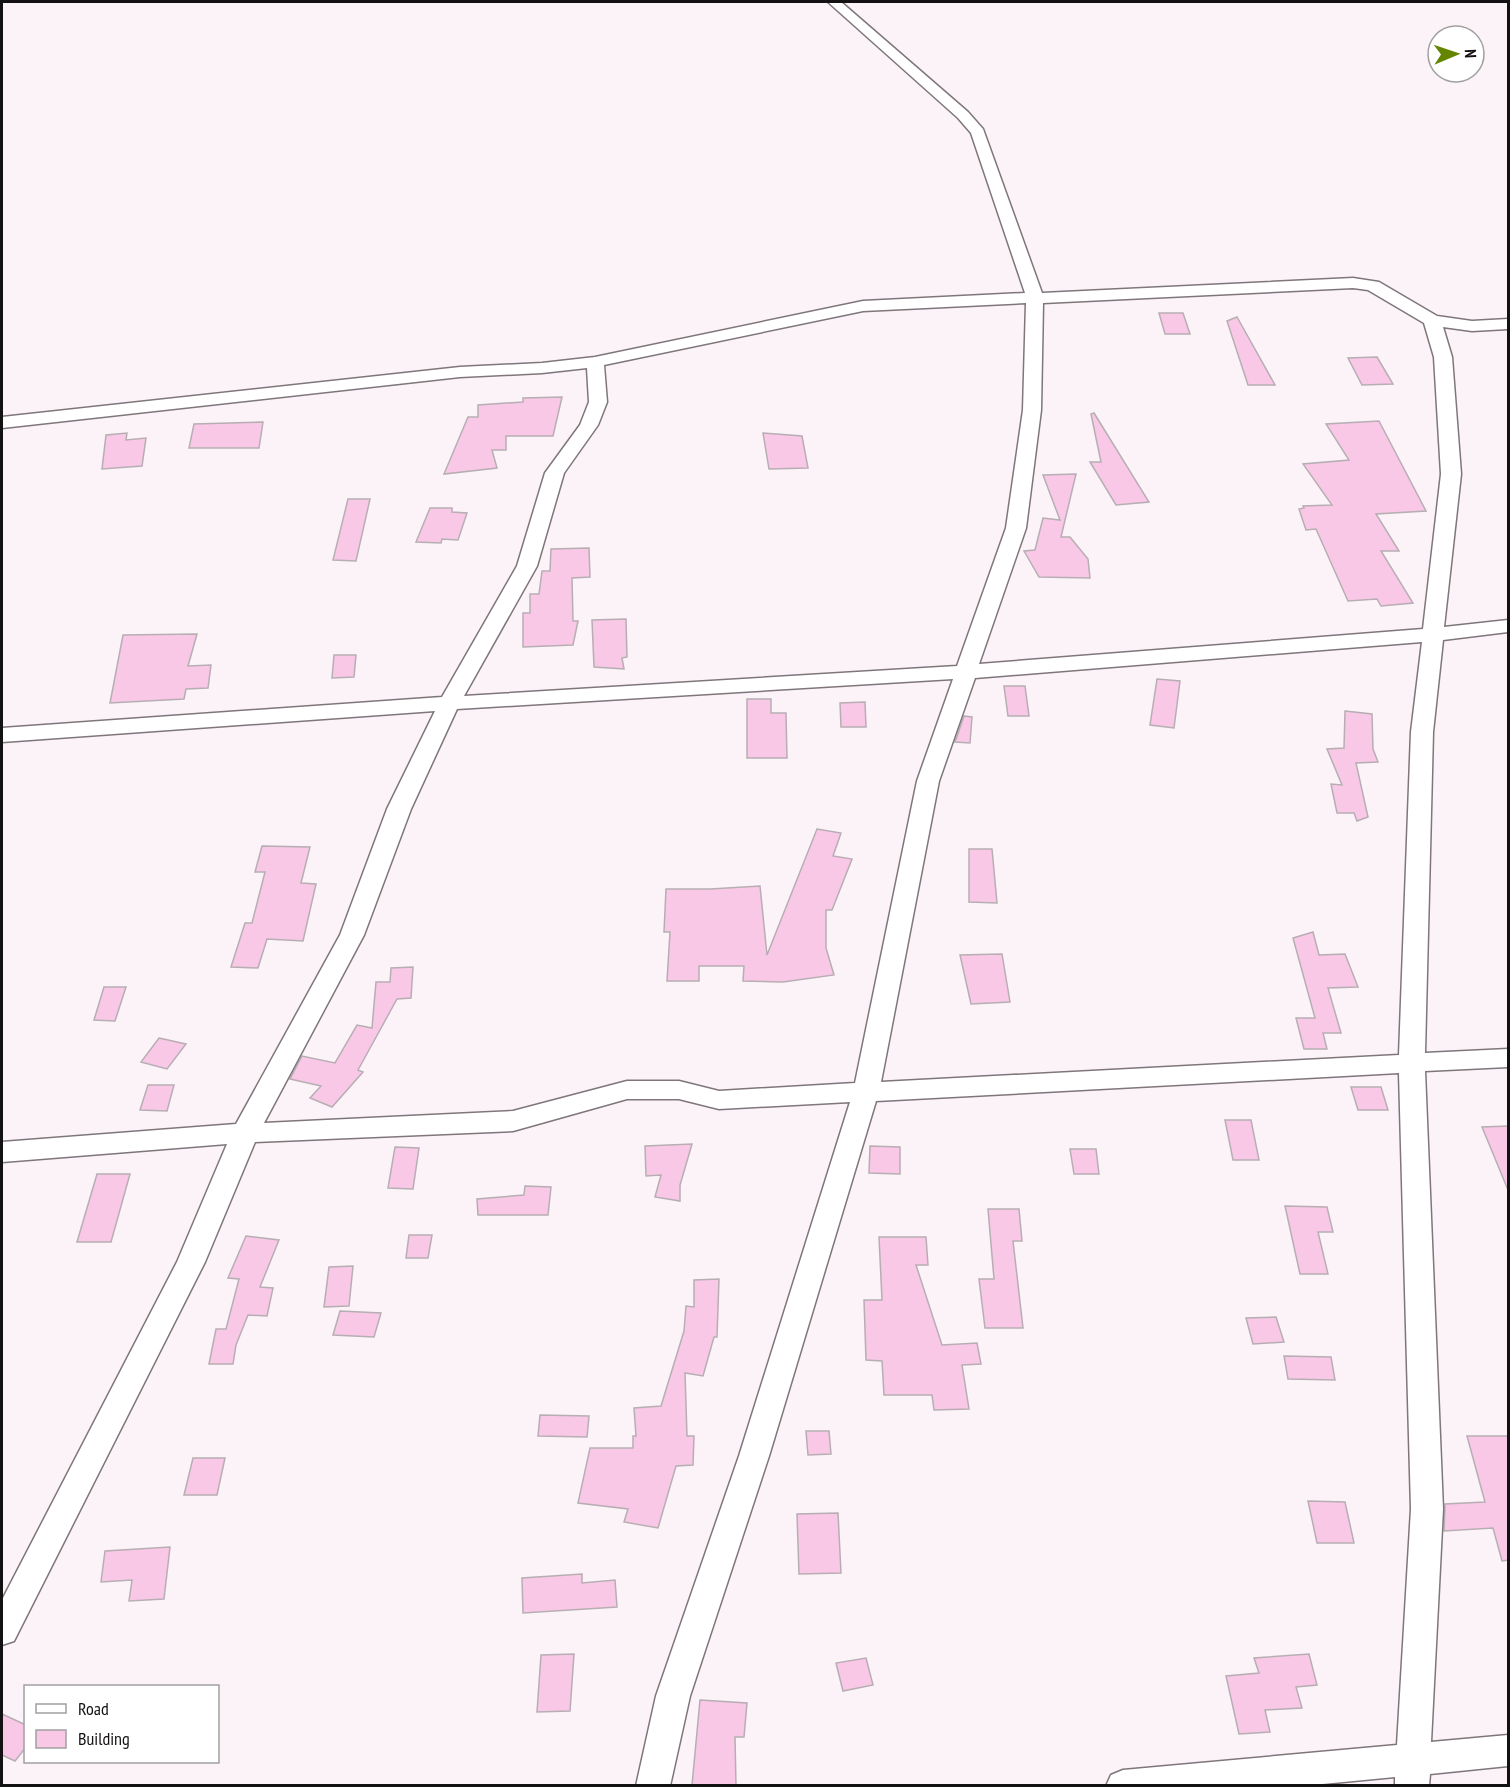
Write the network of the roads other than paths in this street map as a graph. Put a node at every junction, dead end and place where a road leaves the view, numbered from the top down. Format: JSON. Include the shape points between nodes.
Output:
{"nodes":[{"id":1,"x":834,"y":2,"type":"edge"},
{"id":2,"x":1035,"y":298,"type":"junction"},
{"id":3,"x":1432,"y":320,"type":"junction"},
{"id":4,"x":1509,"y":324,"type":"edge"},
{"id":5,"x":595,"y":362,"type":"junction"},
{"id":6,"x":2,"y":422,"type":"edge"},
{"id":7,"x":1509,"y":626,"type":"edge"},
{"id":8,"x":1433,"y":635,"type":"junction"},
{"id":9,"x":965,"y":672,"type":"junction"},
{"id":10,"x":449,"y":703,"type":"junction"},
{"id":11,"x":2,"y":735,"type":"edge"},
{"id":12,"x":1509,"y":1058,"type":"edge"},
{"id":13,"x":1412,"y":1064,"type":"junction"},
{"id":14,"x":866,"y":1092,"type":"junction"},
{"id":15,"x":245,"y":1132,"type":"junction"},
{"id":16,"x":2,"y":1152,"type":"edge"},
{"id":17,"x":2,"y":1631,"type":"edge"},
{"id":18,"x":1509,"y":1751,"type":"edge"},
{"id":19,"x":1412,"y":1772,"type":"edge"},
{"id":20,"x":653,"y":1785,"type":"edge"},
{"id":21,"x":1124,"y":1785,"type":"edge"}],
"edges":[{"from":1,"to":2,"type":"street","via":[[978,132]]},
{"from":2,"to":3,"type":"street","via":[[1353,283],[1373,286]]},
{"from":2,"to":5,"type":"street","via":[[863,306]]},
{"from":2,"to":9,"type":"street","via":[[1032,410],[1016,528]]},
{"from":3,"to":4,"type":"street","via":[[1472,326]]},
{"from":3,"to":8,"type":"street","via":[[1443,357],[1451,474]]},
{"from":5,"to":6,"type":"street","via":[[460,372]]},
{"from":5,"to":10,"type":"street","via":[[598,402],[589,425],[555,473],[527,566]]},
{"from":7,"to":8,"type":"street"},
{"from":8,"to":9,"type":"street"},
{"from":8,"to":13,"type":"street","via":[[1422,732]]},
{"from":9,"to":10,"type":"street"},
{"from":9,"to":14,"type":"street","via":[[928,781]]},
{"from":10,"to":11,"type":"street"},
{"from":10,"to":15,"type":"street","via":[[399,809],[352,935]]},
{"from":12,"to":13,"type":"street"},
{"from":13,"to":14,"type":"street"},
{"from":13,"to":19,"type":"street","via":[[1427,1509]]},
{"from":14,"to":15,"type":"street","via":[[719,1100],[679,1090],[627,1090],[513,1121]]},
{"from":14,"to":20,"type":"street","via":[[754,1456],[673,1696]]},
{"from":15,"to":16,"type":"street"},
{"from":15,"to":17,"type":"street","via":[[191,1262]]},
{"from":18,"to":19,"type":"street"},
{"from":19,"to":21,"type":"street"}]}
